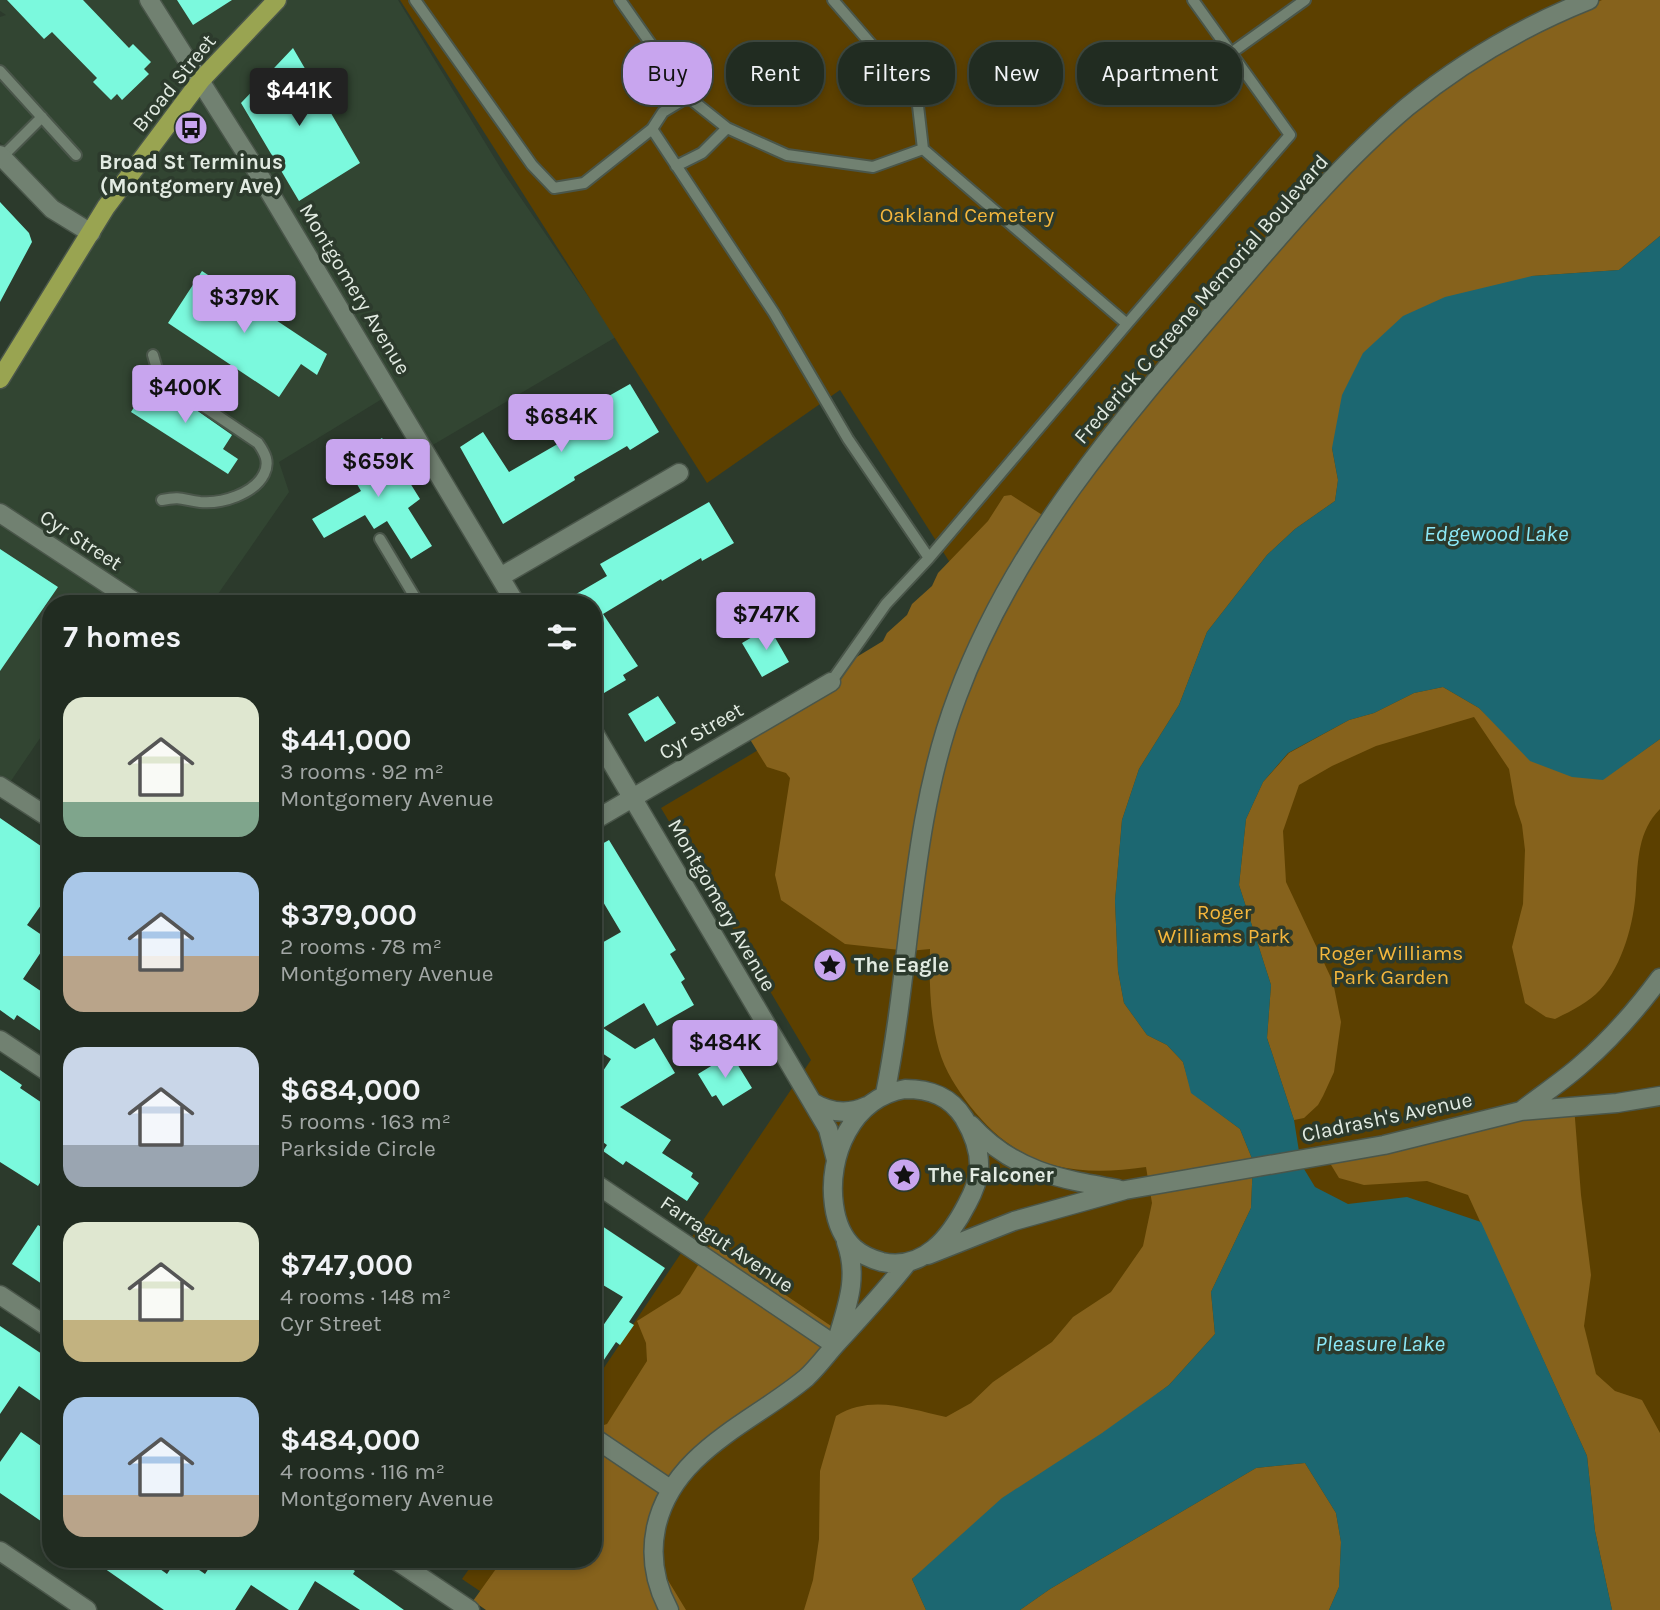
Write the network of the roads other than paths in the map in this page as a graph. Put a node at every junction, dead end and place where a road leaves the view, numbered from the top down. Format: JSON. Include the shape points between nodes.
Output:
{"nodes":[{"id":1,"x":149,"y":0,"type":"edge"},
{"id":2,"x":277,"y":0,"type":"edge"},
{"id":3,"x":415,"y":0,"type":"edge"},
{"id":4,"x":620,"y":0,"type":"edge"},
{"id":5,"x":833,"y":0,"type":"edge"},
{"id":6,"x":1193,"y":0,"type":"edge"},
{"id":7,"x":1305,"y":0,"type":"edge"},
{"id":8,"x":1589,"y":0,"type":"edge"},
{"id":9,"x":649,"y":42,"type":"edge"},
{"id":10,"x":1223,"y":42,"type":"edge"},
{"id":11,"x":1242,"y":45,"type":"edge"},
{"id":12,"x":1242,"y":68,"type":"edge"},
{"id":13,"x":0,"y":71,"type":"edge"},
{"id":14,"x":201,"y":80,"type":"junction"},
{"id":15,"x":675,"y":105,"type":"edge"},
{"id":16,"x":698,"y":105,"type":"edge"},
{"id":17,"x":42,"y":117,"type":"junction"},
{"id":18,"x":727,"y":128,"type":"junction"},
{"id":19,"x":652,"y":129,"type":"junction"},
{"id":20,"x":923,"y":149,"type":"junction"},
{"id":21,"x":76,"y":155,"type":"dead end"},
{"id":22,"x":1,"y":156,"type":"edge"},
{"id":23,"x":676,"y":166,"type":"junction"},
{"id":24,"x":91,"y":233,"type":"junction"},
{"id":25,"x":1126,"y":324,"type":"junction"},
{"id":26,"x":153,"y":355,"type":"dead end"},
{"id":27,"x":0,"y":379,"type":"edge"},
{"id":28,"x":679,"y":473,"type":"dead end"},
{"id":29,"x":162,"y":500,"type":"dead end"},
{"id":30,"x":0,"y":513,"type":"edge"},
{"id":31,"x":380,"y":539,"type":"dead end"},
{"id":32,"x":929,"y":558,"type":"junction"},
{"id":33,"x":500,"y":577,"type":"junction"},
{"id":34,"x":124,"y":595,"type":"edge"},
{"id":35,"x":414,"y":595,"type":"edge"},
{"id":36,"x":511,"y":595,"type":"edge"},
{"id":37,"x":831,"y":682,"type":"joint"},
{"id":38,"x":602,"y":746,"type":"edge"},
{"id":39,"x":0,"y":786,"type":"edge"},
{"id":40,"x":632,"y":796,"type":"junction"},
{"id":41,"x":42,"y":813,"type":"edge"},
{"id":42,"x":602,"y":815,"type":"edge"},
{"id":43,"x":1660,"y":978,"type":"edge"},
{"id":44,"x":0,"y":1040,"type":"edge"},
{"id":45,"x":42,"y":1068,"type":"edge"},
{"id":46,"x":1660,"y":1096,"type":"edge"},
{"id":47,"x":878,"y":1099,"type":"junction"},
{"id":48,"x":811,"y":1102,"type":"junction"},
{"id":49,"x":957,"y":1108,"type":"junction"},
{"id":50,"x":1521,"y":1111,"type":"junction"},
{"id":51,"x":836,"y":1160,"type":"junction"},
{"id":52,"x":602,"y":1188,"type":"edge"},
{"id":53,"x":1125,"y":1190,"type":"junction"},
{"id":54,"x":841,"y":1229,"type":"junction"},
{"id":55,"x":928,"y":1255,"type":"junction"},
{"id":56,"x":908,"y":1262,"type":"junction"},
{"id":57,"x":0,"y":1295,"type":"edge"},
{"id":58,"x":42,"y":1323,"type":"edge"},
{"id":59,"x":835,"y":1345,"type":"junction"},
{"id":60,"x":602,"y":1443,"type":"edge"},
{"id":61,"x":670,"y":1489,"type":"junction"},
{"id":62,"x":0,"y":1551,"type":"edge"},
{"id":63,"x":407,"y":1568,"type":"edge"},
{"id":64,"x":87,"y":1610,"type":"edge"},
{"id":65,"x":470,"y":1610,"type":"edge"},
{"id":66,"x":669,"y":1610,"type":"edge"}],
"edges":[{"from":1,"to":14,"type":"street","name":"Montgomery Avenue"},
{"from":2,"to":14,"type":"main road","name":"Broad Street"},
{"from":3,"to":19,"type":"lane","via":[[532,165],[554,188],[584,183]]},
{"from":4,"to":9,"type":"lane"},
{"from":5,"to":20,"type":"lane","via":[[917,97]]},
{"from":6,"to":10,"type":"lane"},
{"from":7,"to":11,"type":"lane"},
{"from":8,"to":47,"type":"street","name":"Frederick C Greene Memorial Boulevard","via":[[1477,57],[1376,135],[1170,363],[1045,526],[993,616],[946,728],[920,840],[893,1056]]},
{"from":12,"to":25,"type":"lane","via":[[1290,135]]},
{"from":13,"to":17,"type":"lane"},
{"from":14,"to":24,"type":"main road","name":"Broad Street"},
{"from":14,"to":33,"type":"street","name":"Montgomery Avenue"},
{"from":15,"to":19,"type":"lane","via":[[663,112]]},
{"from":16,"to":18,"type":"lane"},
{"from":17,"to":21,"type":"lane"},
{"from":17,"to":22,"type":"lane"},
{"from":18,"to":20,"type":"lane","via":[[787,155],[873,167]]},
{"from":18,"to":23,"type":"lane","via":[[702,153]]},
{"from":19,"to":23,"type":"lane"},
{"from":20,"to":25,"type":"lane"},
{"from":22,"to":24,"type":"street","via":[[52,209]]},
{"from":23,"to":32,"type":"lane","via":[[774,313],[848,439]]},
{"from":24,"to":27,"type":"main road","name":"Broad Street"},
{"from":25,"to":32,"type":"lane"},
{"from":26,"to":29,"type":"lane","via":[[159,376],[258,443],[267,464],[263,476],[241,494],[201,502],[178,497]]},
{"from":28,"to":33,"type":"street"},
{"from":30,"to":34,"type":"street","name":"Cyr Street"},
{"from":31,"to":35,"type":"lane"},
{"from":32,"to":37,"type":"lane","via":[[886,604]]},
{"from":33,"to":36,"type":"street","name":"Montgomery Avenue"},
{"from":37,"to":40,"type":"street","name":"Cyr Street"},
{"from":38,"to":40,"type":"street","name":"Montgomery Avenue"},
{"from":39,"to":41,"type":"street"},
{"from":40,"to":42,"type":"street","name":"Cyr Street"},
{"from":40,"to":48,"type":"street","name":"Montgomery Avenue"},
{"from":43,"to":50,"type":"street","via":[[1600,1047]]},
{"from":44,"to":45,"type":"street"},
{"from":46,"to":50,"type":"street","name":"Cladrash's Avenue"},
{"from":47,"to":48,"type":"street","via":[[857,1110],[839,1112]]},
{"from":47,"to":49,"type":"street","via":[[905,1089],[925,1090]]},
{"from":47,"to":51,"type":"street","via":[[850,1127]]},
{"from":48,"to":51,"type":"street","name":"Montgomery Avenue","via":[[831,1136]]},
{"from":49,"to":53,"type":"street","name":"Cladrash's Avenue","via":[[990,1144],[1023,1166]]},
{"from":49,"to":55,"type":"street","via":[[974,1139],[978,1177],[957,1222]]},
{"from":50,"to":53,"type":"street","name":"Cladrash's Avenue","via":[[1384,1144]]},
{"from":51,"to":54,"type":"street","via":[[833,1193]]},
{"from":52,"to":59,"type":"street","name":"Farragut Avenue"},
{"from":53,"to":55,"type":"street","name":"Cladrash's Avenue","via":[[1014,1221]]},
{"from":54,"to":56,"type":"street","via":[[849,1244],[869,1258]]},
{"from":54,"to":59,"type":"street","via":[[852,1259],[853,1278]]},
{"from":55,"to":56,"type":"street"},
{"from":56,"to":59,"type":"street"},
{"from":57,"to":58,"type":"street"},
{"from":59,"to":61,"type":"street","via":[[808,1376],[712,1445]]},
{"from":60,"to":61,"type":"street"},
{"from":61,"to":66,"type":"street","via":[[657,1524],[653,1554],[657,1582]]},
{"from":62,"to":64,"type":"street"},
{"from":63,"to":65,"type":"street"}]}
